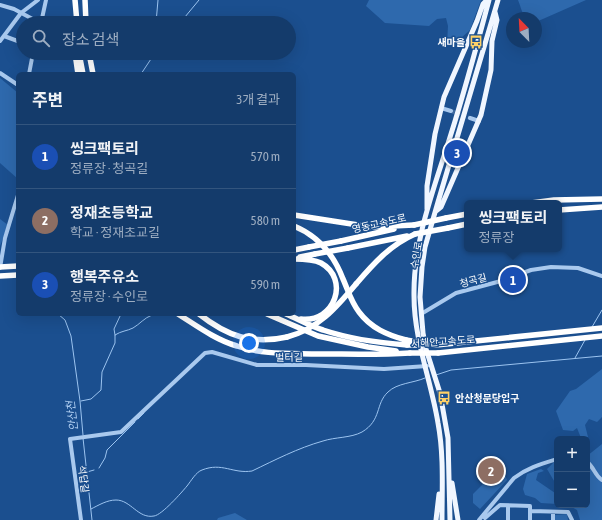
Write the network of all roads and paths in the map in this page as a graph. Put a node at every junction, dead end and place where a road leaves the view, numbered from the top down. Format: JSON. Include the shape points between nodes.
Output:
{"nodes":[{"id":1,"x":38,"y":0,"type":"edge"},
{"id":2,"x":46,"y":0,"type":"edge"},
{"id":3,"x":75,"y":0,"type":"edge"},
{"id":4,"x":85,"y":0,"type":"edge"},
{"id":5,"x":488,"y":0,"type":"edge"},
{"id":6,"x":498,"y":0,"type":"edge"},
{"id":7,"x":31,"y":2,"type":"edge"},
{"id":8,"x":0,"y":5,"type":"edge"},
{"id":9,"x":495,"y":10,"type":"junction"},
{"id":10,"x":21,"y":13,"type":"junction"},
{"id":11,"x":19,"y":16,"type":"edge"},
{"id":12,"x":27,"y":16,"type":"edge"},
{"id":13,"x":42,"y":16,"type":"edge"},
{"id":14,"x":75,"y":16,"type":"edge"},
{"id":15,"x":86,"y":16,"type":"edge"},
{"id":16,"x":16,"y":20,"type":"edge"},
{"id":17,"x":4,"y":36,"type":"junction"},
{"id":18,"x":16,"y":40,"type":"edge"},
{"id":19,"x":0,"y":41,"type":"edge"},
{"id":20,"x":32,"y":60,"type":"edge"},
{"id":21,"x":77,"y":60,"type":"edge"},
{"id":22,"x":80,"y":60,"type":"edge"},
{"id":23,"x":90,"y":60,"type":"edge"},
{"id":24,"x":29,"y":72,"type":"edge"},
{"id":25,"x":80,"y":72,"type":"edge"},
{"id":26,"x":81,"y":72,"type":"edge"},
{"id":27,"x":93,"y":72,"type":"edge"},
{"id":28,"x":0,"y":73,"type":"edge"},
{"id":29,"x":16,"y":84,"type":"edge"},
{"id":30,"x":441,"y":108,"type":"junction"},
{"id":31,"x":451,"y":112,"type":"tunnel mouth"},
{"id":32,"x":470,"y":118,"type":"tunnel mouth"},
{"id":33,"x":479,"y":121,"type":"junction"},
{"id":34,"x":562,"y":200,"type":"edge"},
{"id":35,"x":602,"y":200,"type":"edge"},
{"id":36,"x":16,"y":202,"type":"edge"},
{"id":37,"x":602,"y":207,"type":"edge"},
{"id":38,"x":562,"y":210,"type":"edge"},
{"id":39,"x":435,"y":212,"type":"junction"},
{"id":40,"x":427,"y":213,"type":"junction"},
{"id":41,"x":296,"y":214,"type":"edge"},
{"id":42,"x":464,"y":215,"type":"edge"},
{"id":43,"x":414,"y":225,"type":"junction"},
{"id":44,"x":464,"y":225,"type":"edge"},
{"id":45,"x":296,"y":227,"type":"edge"},
{"id":46,"x":415,"y":234,"type":"junction"},
{"id":47,"x":296,"y":250,"type":"edge"},
{"id":48,"x":296,"y":258,"type":"edge"},
{"id":49,"x":296,"y":258,"type":"edge"},
{"id":50,"x":16,"y":266,"type":"edge"},
{"id":51,"x":0,"y":268,"type":"edge"},
{"id":52,"x":16,"y":275,"type":"edge"},
{"id":53,"x":0,"y":276,"type":"edge"},
{"id":54,"x":602,"y":276,"type":"edge"},
{"id":55,"x":421,"y":314,"type":"junction"},
{"id":56,"x":181,"y":316,"type":"edge"},
{"id":57,"x":203,"y":316,"type":"edge"},
{"id":58,"x":272,"y":316,"type":"edge"},
{"id":59,"x":290,"y":316,"type":"edge"},
{"id":60,"x":295,"y":318,"type":"junction"},
{"id":61,"x":602,"y":328,"type":"edge"},
{"id":62,"x":602,"y":336,"type":"edge"},
{"id":63,"x":407,"y":342,"type":"junction"},
{"id":64,"x":410,"y":353,"type":"junction"},
{"id":65,"x":432,"y":367,"type":"junction"},
{"id":66,"x":424,"y":369,"type":"junction"},
{"id":67,"x":72,"y":439,"type":"joint"},
{"id":68,"x":554,"y":460,"type":"edge"},
{"id":69,"x":449,"y":464,"type":"junction"},
{"id":70,"x":590,"y":464,"type":"edge"},
{"id":71,"x":442,"y":477,"type":"junction"},
{"id":72,"x":602,"y":480,"type":"edge"},
{"id":73,"x":508,"y":506,"type":"junction"},
{"id":74,"x":531,"y":511,"type":"junction"},
{"id":75,"x":553,"y":512,"type":"junction"},
{"id":76,"x":485,"y":517,"type":"edge"},
{"id":77,"x":81,"y":520,"type":"edge"},
{"id":78,"x":436,"y":520,"type":"edge"},
{"id":79,"x":442,"y":520,"type":"edge"},
{"id":80,"x":450,"y":520,"type":"edge"},
{"id":81,"x":458,"y":520,"type":"edge"},
{"id":82,"x":479,"y":520,"type":"edge"},
{"id":83,"x":508,"y":520,"type":"edge"},
{"id":84,"x":530,"y":520,"type":"edge"},
{"id":85,"x":553,"y":520,"type":"edge"},
{"id":86,"x":572,"y":520,"type":"edge"}],
"edges":[{"from":1,"to":7,"type":"street"},
{"from":2,"to":13,"type":"street"},
{"from":3,"to":14,"type":"highway"},
{"from":4,"to":15,"type":"highway"},
{"from":5,"to":30,"type":"main road","via":[[483,4]]},
{"from":5,"to":40,"type":"main road","name":"수인로","via":[[461,103]]},
{"from":6,"to":9,"type":"main road","name":"수인로"},
{"from":7,"to":10,"type":"street"},
{"from":8,"to":10,"type":"street"},
{"from":9,"to":33,"type":"main road","via":[[497,20],[492,41],[491,70]]},
{"from":9,"to":39,"type":"main road","name":"수인로"},
{"from":10,"to":11,"type":"street"},
{"from":10,"to":12,"type":"street"},
{"from":16,"to":17,"type":"street"},
{"from":17,"to":18,"type":"street"},
{"from":17,"to":19,"type":"street"},
{"from":20,"to":24,"type":"street"},
{"from":21,"to":25,"type":"highway"},
{"from":22,"to":26,"type":"highway"},
{"from":23,"to":27,"type":"highway"},
{"from":28,"to":29,"type":"street"},
{"from":30,"to":31,"type":"street"},
{"from":30,"to":40,"type":"main road","via":[[427,186]]},
{"from":32,"to":33,"type":"street"},
{"from":33,"to":39,"type":"main road","via":[[441,207]]},
{"from":34,"to":35,"type":"highway"},
{"from":36,"to":51,"type":"street","via":[[5,238]]},
{"from":37,"to":38,"type":"highway"},
{"from":39,"to":55,"type":"main road","name":"수인로","via":[[422,267]]},
{"from":40,"to":66,"type":"main road","name":"수인로","via":[[414,281],[417,332]]},
{"from":41,"to":43,"type":"highway","via":[[371,227]]},
{"from":42,"to":43,"type":"highway","name":"영동고속도로","bridge":true},
{"from":43,"to":47,"type":"highway","name":"영동고속도로","bridge":true},
{"from":44,"to":46,"type":"highway","name":"영동고속도로","bridge":true},
{"from":45,"to":63,"type":"highway","via":[[320,243],[332,256],[353,302],[363,317],[382,332]]},
{"from":46,"to":48,"type":"highway","name":"영동고속도로","bridge":true},
{"from":46,"to":57,"type":"highway","bridge":true,"via":[[382,255],[336,307],[307,330],[287,337],[261,340],[242,338],[224,331]]},
{"from":49,"to":60,"type":"highway","via":[[314,260],[324,265],[333,276],[336,288],[335,299],[325,313],[310,319]]},
{"from":50,"to":51,"type":"highway","bridge":true},
{"from":52,"to":53,"type":"highway"},
{"from":54,"to":55,"type":"street","name":"청곡길","via":[[578,268],[551,267],[531,270],[456,293]]},
{"from":55,"to":65,"type":"main road","name":"수인로","via":[[426,349]]},
{"from":56,"to":64,"type":"highway","via":[[223,341],[259,351]]},
{"from":58,"to":64,"type":"highway","name":"서해안고속도로","via":[[318,336]]},
{"from":59,"to":60,"type":"highway","name":"서해안고속도로"},
{"from":60,"to":63,"type":"highway","name":"서해안고속도로","via":[[322,330],[368,341]]},
{"from":61,"to":63,"type":"highway","name":"서해안고속도로","bridge":true,"via":[[436,345]]},
{"from":62,"to":64,"type":"highway","name":"서해안고속도로","bridge":true},
{"from":65,"to":66,"type":"street"},
{"from":65,"to":69,"type":"main road","name":"수인로","via":[[445,414]]},
{"from":66,"to":67,"type":"street","name":"벌터길","via":[[306,364],[257,365],[212,352],[205,353],[121,432]]},
{"from":66,"to":71,"type":"main road","name":"수인로","via":[[438,424]]},
{"from":67,"to":77,"type":"street","name":"석답길"},
{"from":68,"to":76,"type":"street","via":[[534,466],[509,483]]},
{"from":69,"to":80,"type":"main road","name":"수인로"},
{"from":69,"to":81,"type":"main road"},
{"from":70,"to":72,"type":"street"},
{"from":71,"to":78,"type":"main road"},
{"from":71,"to":79,"type":"main road","name":"수인로"},
{"from":73,"to":74,"type":"street","via":[[530,506]]},
{"from":73,"to":76,"type":"street","via":[[500,505]]},
{"from":73,"to":83,"type":"street"},
{"from":74,"to":75,"type":"street"},
{"from":74,"to":84,"type":"street"},
{"from":75,"to":85,"type":"street"},
{"from":75,"to":86,"type":"street","via":[[568,512]]},
{"from":76,"to":82,"type":"street"}]}
